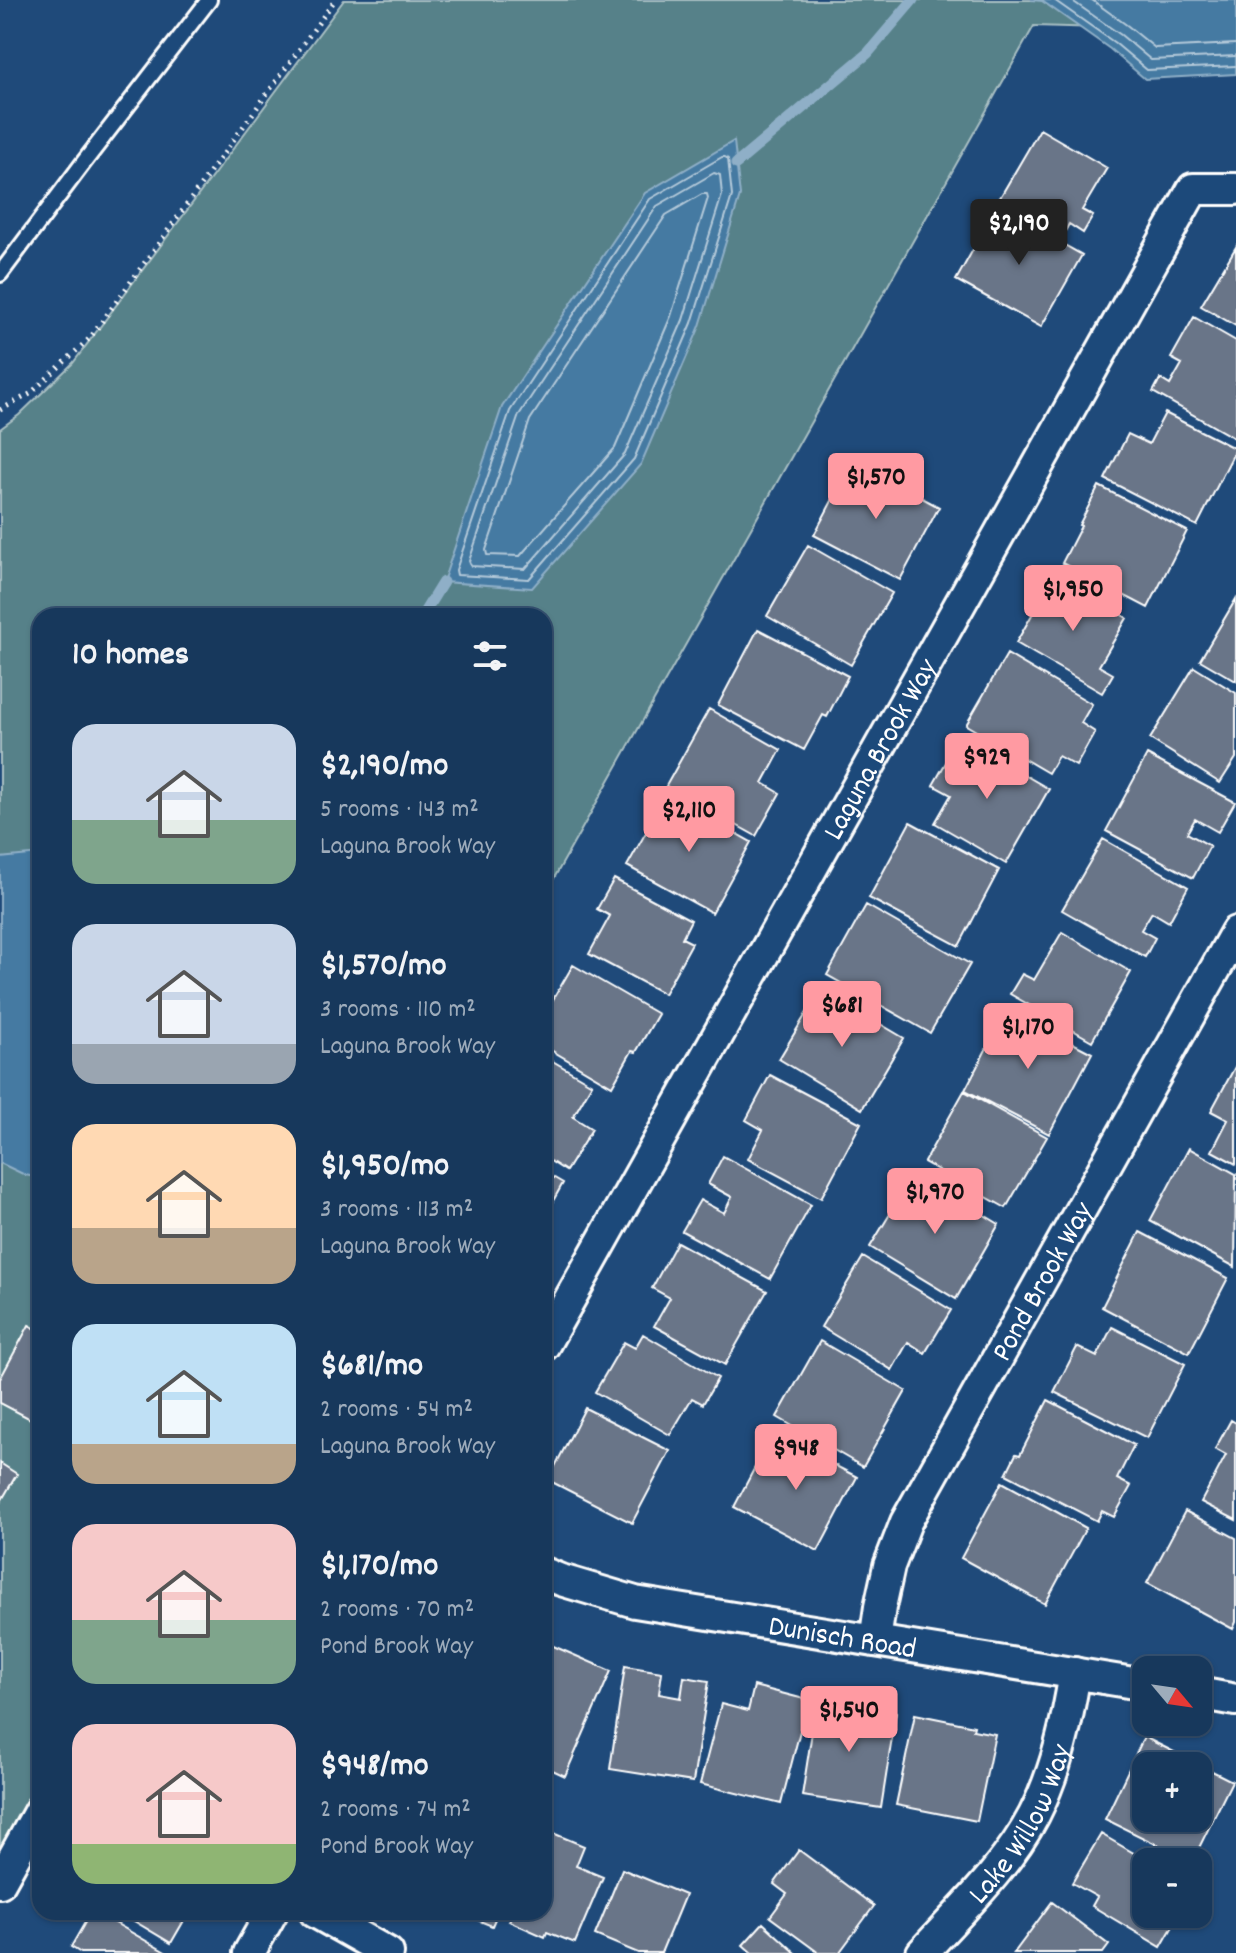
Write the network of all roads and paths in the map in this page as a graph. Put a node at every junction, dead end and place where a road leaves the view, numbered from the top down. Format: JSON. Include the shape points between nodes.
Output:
{"nodes":[{"id":1,"x":209,"y":0,"type":"edge"},
{"id":2,"x":335,"y":0,"type":"edge"},
{"id":3,"x":1236,"y":189,"type":"edge"},
{"id":4,"x":0,"y":274,"type":"edge"},
{"id":5,"x":0,"y":410,"type":"edge"},
{"id":6,"x":1236,"y":932,"type":"edge"},
{"id":7,"x":552,"y":1331,"type":"edge"},
{"id":8,"x":552,"y":1576,"type":"edge"},
{"id":9,"x":875,"y":1641,"type":"junction"},
{"id":10,"x":1075,"y":1673,"type":"junction"},
{"id":11,"x":1132,"y":1683,"type":"edge"},
{"id":12,"x":1212,"y":1696,"type":"edge"},
{"id":13,"x":1236,"y":1700,"type":"edge"},
{"id":14,"x":32,"y":1824,"type":"edge"},
{"id":15,"x":0,"y":1882,"type":"edge"},
{"id":16,"x":268,"y":1920,"type":"edge"},
{"id":17,"x":329,"y":1920,"type":"edge"},
{"id":18,"x":249,"y":1953,"type":"edge"},
{"id":19,"x":388,"y":1953,"type":"edge"},
{"id":20,"x":922,"y":1953,"type":"edge"}],
"edges":[{"from":1,"to":4,"type":"lane"},
{"from":2,"to":5,"type":"path","via":[[90,338],[30,394]]},
{"from":3,"to":7,"type":"street","name":"Laguna Brook Way","via":[[1193,189]]},
{"from":6,"to":9,"type":"street","name":"Pond Brook Way","via":[[906,1522],[889,1566]]},
{"from":8,"to":9,"type":"street","name":"Dunisch Road","via":[[635,1602]]},
{"from":9,"to":10,"type":"street","name":"Dunisch Road"},
{"from":10,"to":11,"type":"street","name":"Dunisch Road"},
{"from":10,"to":20,"type":"street","name":"Lake Willow Way","via":[[1057,1762],[1033,1816],[1001,1865]]},
{"from":12,"to":13,"type":"street"},
{"from":14,"to":15,"type":"street"},
{"from":16,"to":18,"type":"street"},
{"from":17,"to":19,"type":"street"}]}
